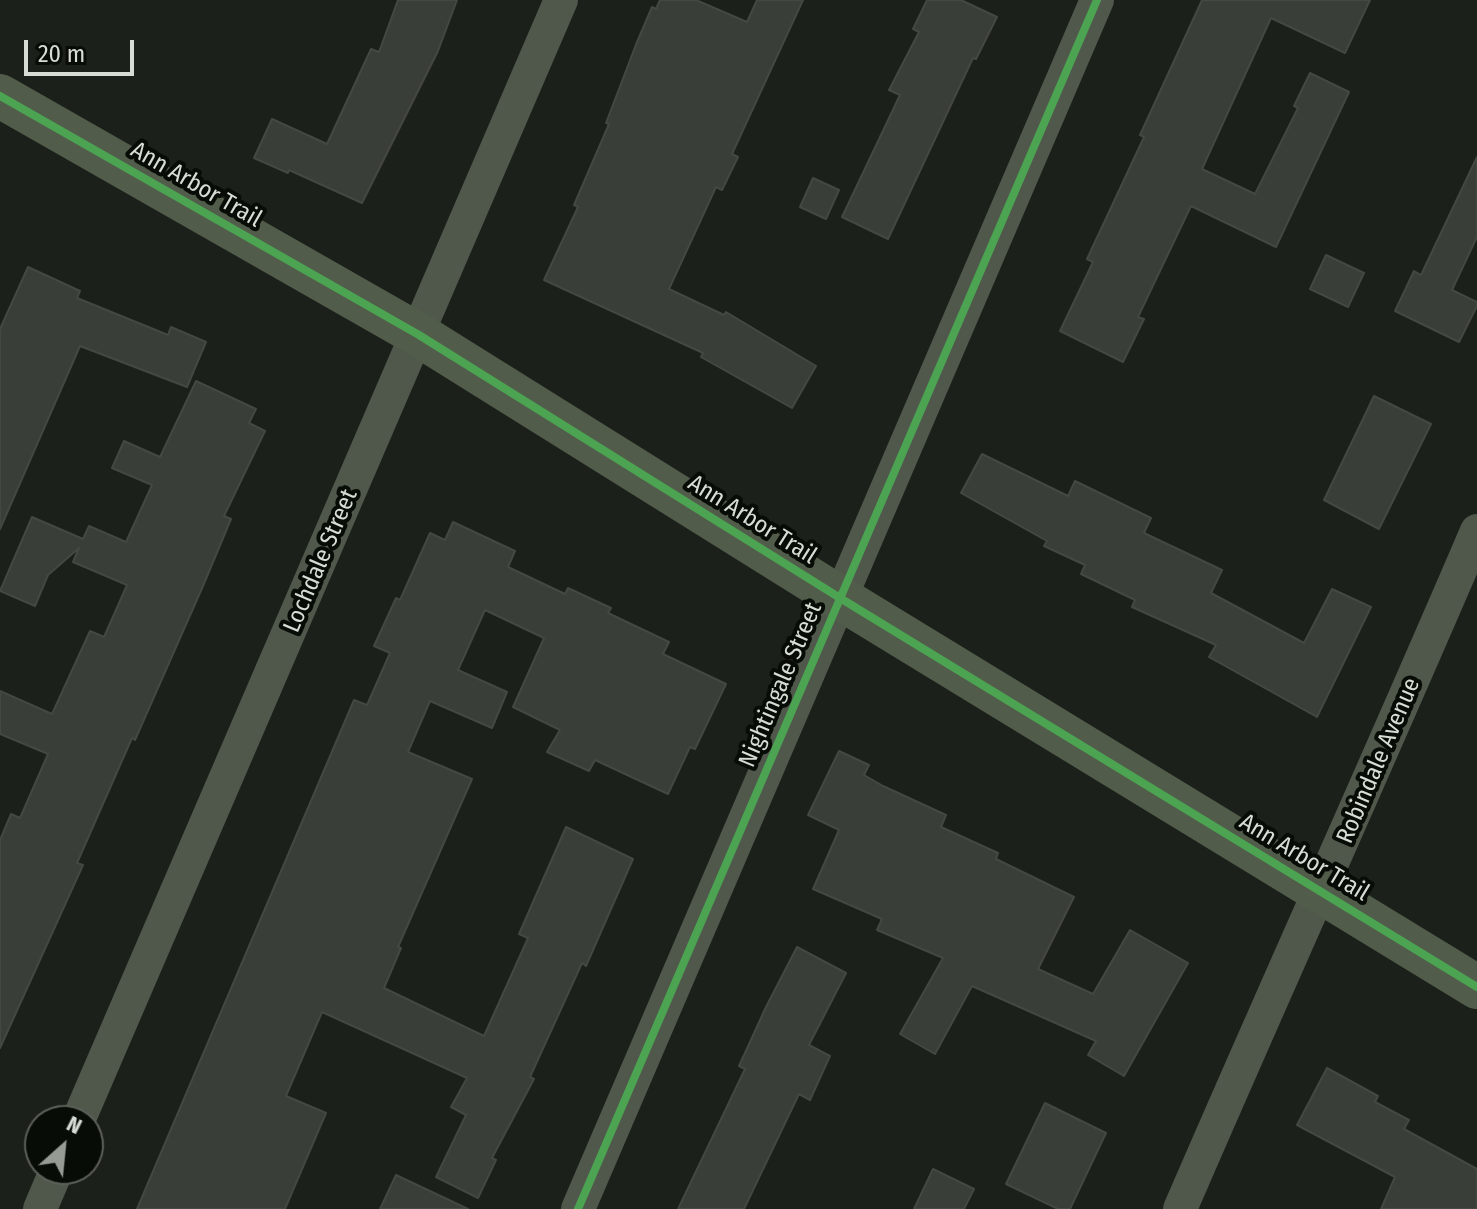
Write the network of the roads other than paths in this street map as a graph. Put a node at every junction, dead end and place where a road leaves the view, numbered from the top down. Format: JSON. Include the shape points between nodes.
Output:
{"nodes":[{"id":1,"x":561,"y":0,"type":"edge"},
{"id":2,"x":1097,"y":0,"type":"edge"},
{"id":3,"x":4,"y":108,"type":"edge"},
{"id":4,"x":419,"y":335,"type":"junction"},
{"id":5,"x":1477,"y":531,"type":"edge"},
{"id":6,"x":840,"y":598,"type":"junction"},
{"id":7,"x":1322,"y":891,"type":"junction"},
{"id":8,"x":1477,"y":987,"type":"edge"},
{"id":9,"x":85,"y":1105,"type":"edge"},
{"id":10,"x":50,"y":1185,"type":"edge"},
{"id":11,"x":40,"y":1209,"type":"edge"},
{"id":12,"x":578,"y":1209,"type":"edge"},
{"id":13,"x":1180,"y":1209,"type":"edge"}],
"edges":[{"from":1,"to":4,"type":"street","name":"Lochdale Street"},
{"from":2,"to":6,"type":"street","name":"Nightingale Street"},
{"from":3,"to":4,"type":"street","name":"Ann Arbor Trail"},
{"from":4,"to":6,"type":"street","name":"Ann Arbor Trail"},
{"from":4,"to":9,"type":"street","name":"Lochdale Street"},
{"from":5,"to":7,"type":"street","name":"Robindale Avenue"},
{"from":6,"to":7,"type":"street","name":"Ann Arbor Trail"},
{"from":6,"to":12,"type":"street","name":"Nightingale Street"},
{"from":7,"to":8,"type":"street","name":"Ann Arbor Trail"},
{"from":7,"to":13,"type":"street","name":"Robindale Avenue"},
{"from":10,"to":11,"type":"street"}]}
